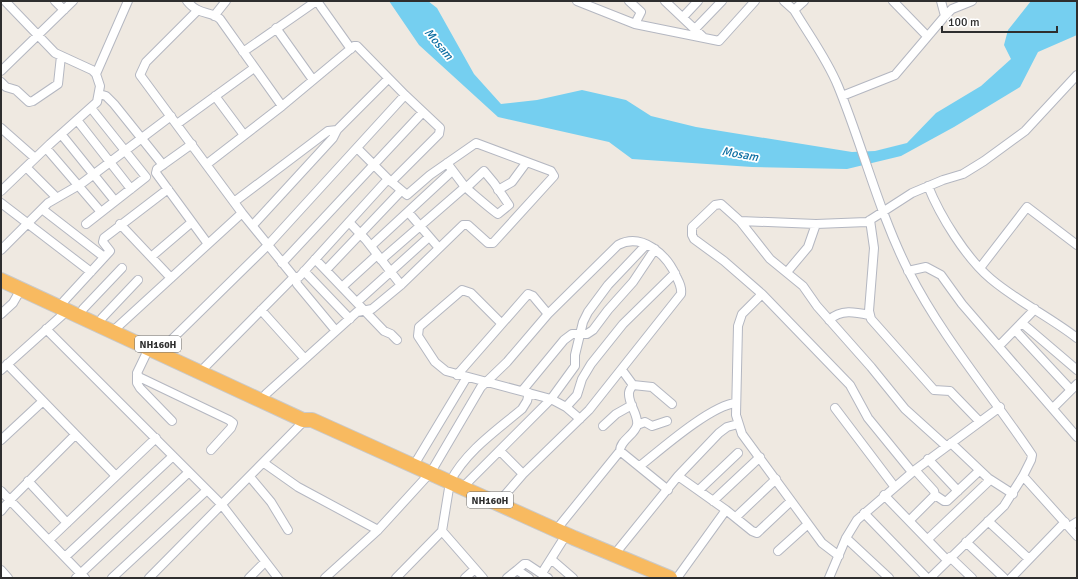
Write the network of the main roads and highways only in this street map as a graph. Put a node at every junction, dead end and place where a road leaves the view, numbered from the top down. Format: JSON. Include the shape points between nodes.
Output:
{"nodes":[{"id":1,"x":1,"y":272,"type":"edge"},
{"id":2,"x":1,"y":280,"type":"edge"},
{"id":3,"x":66,"y":306,"type":"junction"},
{"id":4,"x":116,"y":329,"type":"junction"},
{"id":5,"x":203,"y":369,"type":"junction"},
{"id":6,"x":670,"y":578,"type":"edge"}],
"edges":[{"from":1,"to":3,"type":"highway","number":"NH160H"},
{"from":2,"to":3,"type":"highway","number":"NH160H"},
{"from":3,"to":4,"type":"highway","number":"NH160H"},
{"from":3,"to":4,"type":"highway","number":"NH160H","via":[[83,309],[102,318]]},
{"from":4,"to":5,"type":"highway","number":"NH160H","via":[[149,348]]},
{"from":4,"to":5,"type":"highway","number":"NH160H","via":[[164,346]]},
{"from":5,"to":6,"type":"highway","number":"NH160H","via":[[561,532]]}]}
